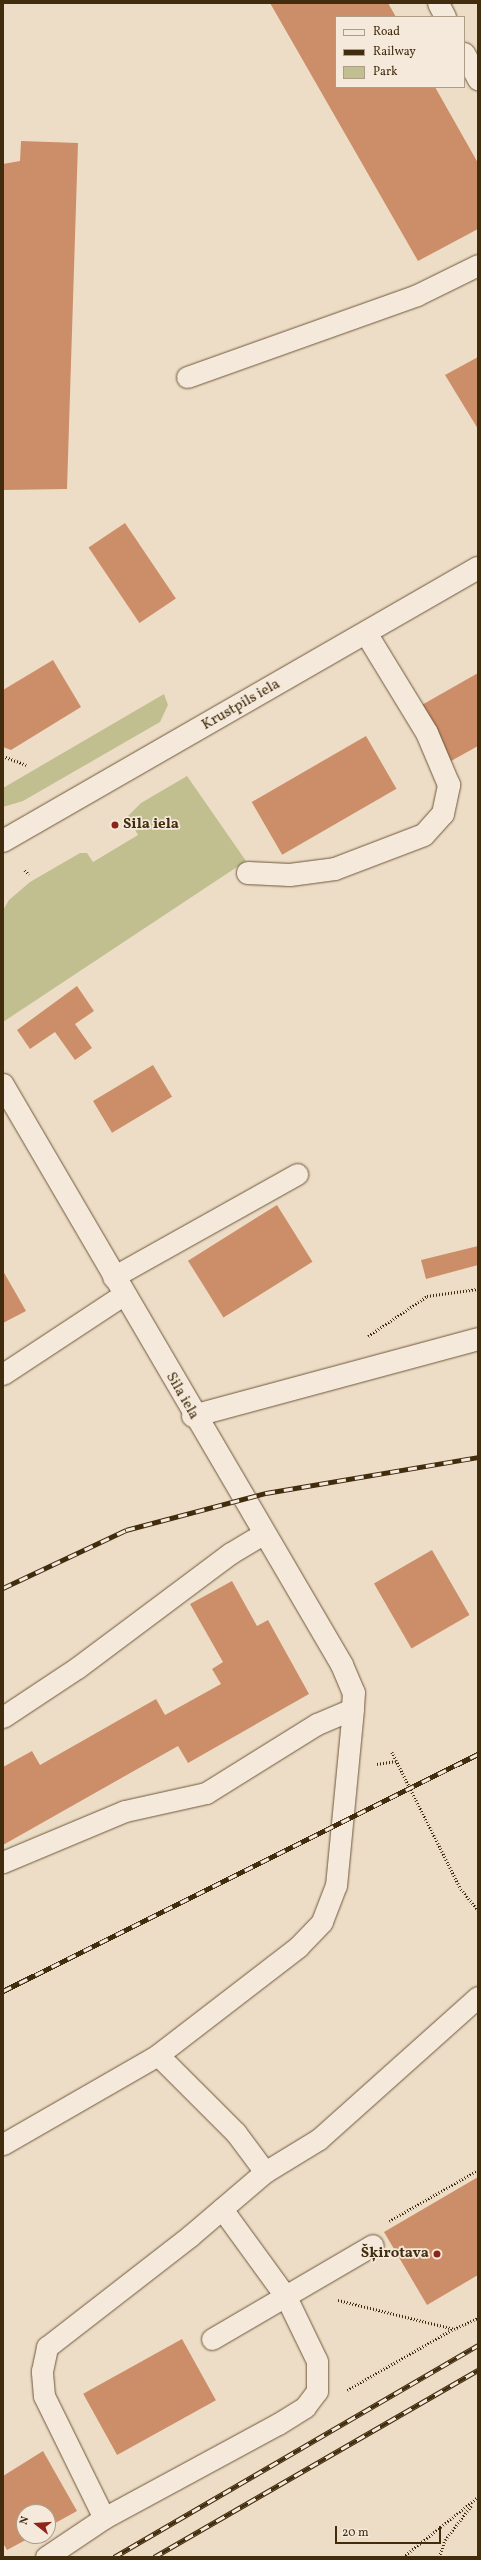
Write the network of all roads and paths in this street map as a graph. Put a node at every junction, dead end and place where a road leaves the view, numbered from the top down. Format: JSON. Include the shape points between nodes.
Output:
{"nodes":[{"id":1,"x":438,"y":3,"type":"edge"},
{"id":2,"x":444,"y":16,"type":"edge"},
{"id":3,"x":465,"y":55,"type":"edge"},
{"id":4,"x":478,"y":79,"type":"edge"},
{"id":5,"x":478,"y":265,"type":"edge"},
{"id":6,"x":187,"y":377,"type":"dead end"},
{"id":7,"x":478,"y":568,"type":"edge"},
{"id":8,"x":366,"y":633,"type":"junction"},
{"id":9,"x":3,"y":756,"type":"edge"},
{"id":10,"x":26,"y":765,"type":"dead end"},
{"id":11,"x":3,"y":841,"type":"edge"},
{"id":12,"x":25,"y":870,"type":"dead end"},
{"id":13,"x":248,"y":873,"type":"dead end"},
{"id":14,"x":29,"y":876,"type":"dead end"},
{"id":15,"x":3,"y":1085,"type":"edge"},
{"id":16,"x":296,"y":1174,"type":"dead end"},
{"id":17,"x":118,"y":1286,"type":"junction"},
{"id":18,"x":478,"y":1289,"type":"edge"},
{"id":19,"x":362,"y":1338,"type":"dead end"},
{"id":20,"x":478,"y":1339,"type":"edge"},
{"id":21,"x":3,"y":1374,"type":"edge"},
{"id":22,"x":193,"y":1416,"type":"junction"},
{"id":23,"x":264,"y":1533,"type":"junction"},
{"id":24,"x":353,"y":1709,"type":"junction"},
{"id":25,"x":3,"y":1717,"type":"edge"},
{"id":26,"x":392,"y":1752,"type":"dead end"},
{"id":27,"x":3,"y":1862,"type":"edge"},
{"id":28,"x":478,"y":1910,"type":"edge"},
{"id":29,"x":478,"y":1997,"type":"edge"},
{"id":30,"x":158,"y":2055,"type":"junction"},
{"id":31,"x":3,"y":2144,"type":"edge"},
{"id":32,"x":478,"y":2170,"type":"edge"},
{"id":33,"x":265,"y":2172,"type":"junction"},
{"id":34,"x":222,"y":2209,"type":"junction"},
{"id":35,"x":373,"y":2245,"type":"joint"},
{"id":36,"x":292,"y":2293,"type":"junction"},
{"id":37,"x":478,"y":2318,"type":"edge"},
{"id":38,"x":454,"y":2329,"type":"junction"},
{"id":39,"x":212,"y":2339,"type":"dead end"},
{"id":40,"x":305,"y":2407,"type":"junction"},
{"id":41,"x":478,"y":2497,"type":"edge"},
{"id":42,"x":473,"y":2503,"type":"junction"},
{"id":43,"x":104,"y":2518,"type":"junction"},
{"id":44,"x":46,"y":2557,"type":"edge"},
{"id":45,"x":402,"y":2557,"type":"edge"},
{"id":46,"x":439,"y":2557,"type":"edge"}],
"edges":[{"from":1,"to":2,"type":"lane"},
{"from":3,"to":4,"type":"lane"},
{"from":5,"to":6,"type":"lane","via":[[417,295]]},
{"from":7,"to":8,"type":"street","name":"Krustpils iela"},
{"from":8,"to":11,"type":"street","name":"Krustpils iela"},
{"from":8,"to":13,"type":"street","via":[[427,733],[449,785],[443,814],[424,835],[335,869],[290,875]]},
{"from":9,"to":10,"type":"path"},
{"from":12,"to":14,"type":"path"},
{"from":15,"to":17,"type":"street","name":"Sila iela"},
{"from":16,"to":17,"type":"lane"},
{"from":17,"to":21,"type":"lane"},
{"from":17,"to":22,"type":"street","name":"Sila iela"},
{"from":18,"to":19,"type":"path","via":[[427,1296]]},
{"from":20,"to":22,"type":"street"},
{"from":22,"to":23,"type":"street","name":"Sila iela"},
{"from":23,"to":24,"type":"street","name":"Sila iela","via":[[342,1665],[354,1693]]},
{"from":23,"to":25,"type":"lane","via":[[232,1553],[77,1668]]},
{"from":24,"to":27,"type":"lane","via":[[316,1724],[206,1793],[125,1811]]},
{"from":24,"to":30,"type":"lane","via":[[336,1885],[322,1922],[298,1947]]},
{"from":26,"to":28,"type":"path","via":[[461,1889]]},
{"from":29,"to":33,"type":"lane","via":[[319,2139]]},
{"from":30,"to":31,"type":"lane"},
{"from":30,"to":33,"type":"lane","via":[[236,2133]]},
{"from":32,"to":35,"type":"path","via":[[382,2226]]},
{"from":33,"to":34,"type":"lane"},
{"from":34,"to":36,"type":"lane"},
{"from":34,"to":43,"type":"lane","via":[[47,2347],[42,2370],[44,2396]]},
{"from":35,"to":36,"type":"lane"},
{"from":36,"to":38,"type":"path"},
{"from":36,"to":39,"type":"lane"},
{"from":36,"to":40,"type":"lane","via":[[317,2361],[318,2391]]},
{"from":37,"to":38,"type":"path"},
{"from":38,"to":40,"type":"path","via":[[328,2401]]},
{"from":40,"to":43,"type":"lane"},
{"from":41,"to":42,"type":"path"},
{"from":42,"to":45,"type":"path"},
{"from":42,"to":46,"type":"path","via":[[445,2540]]},
{"from":43,"to":44,"type":"lane"}]}
